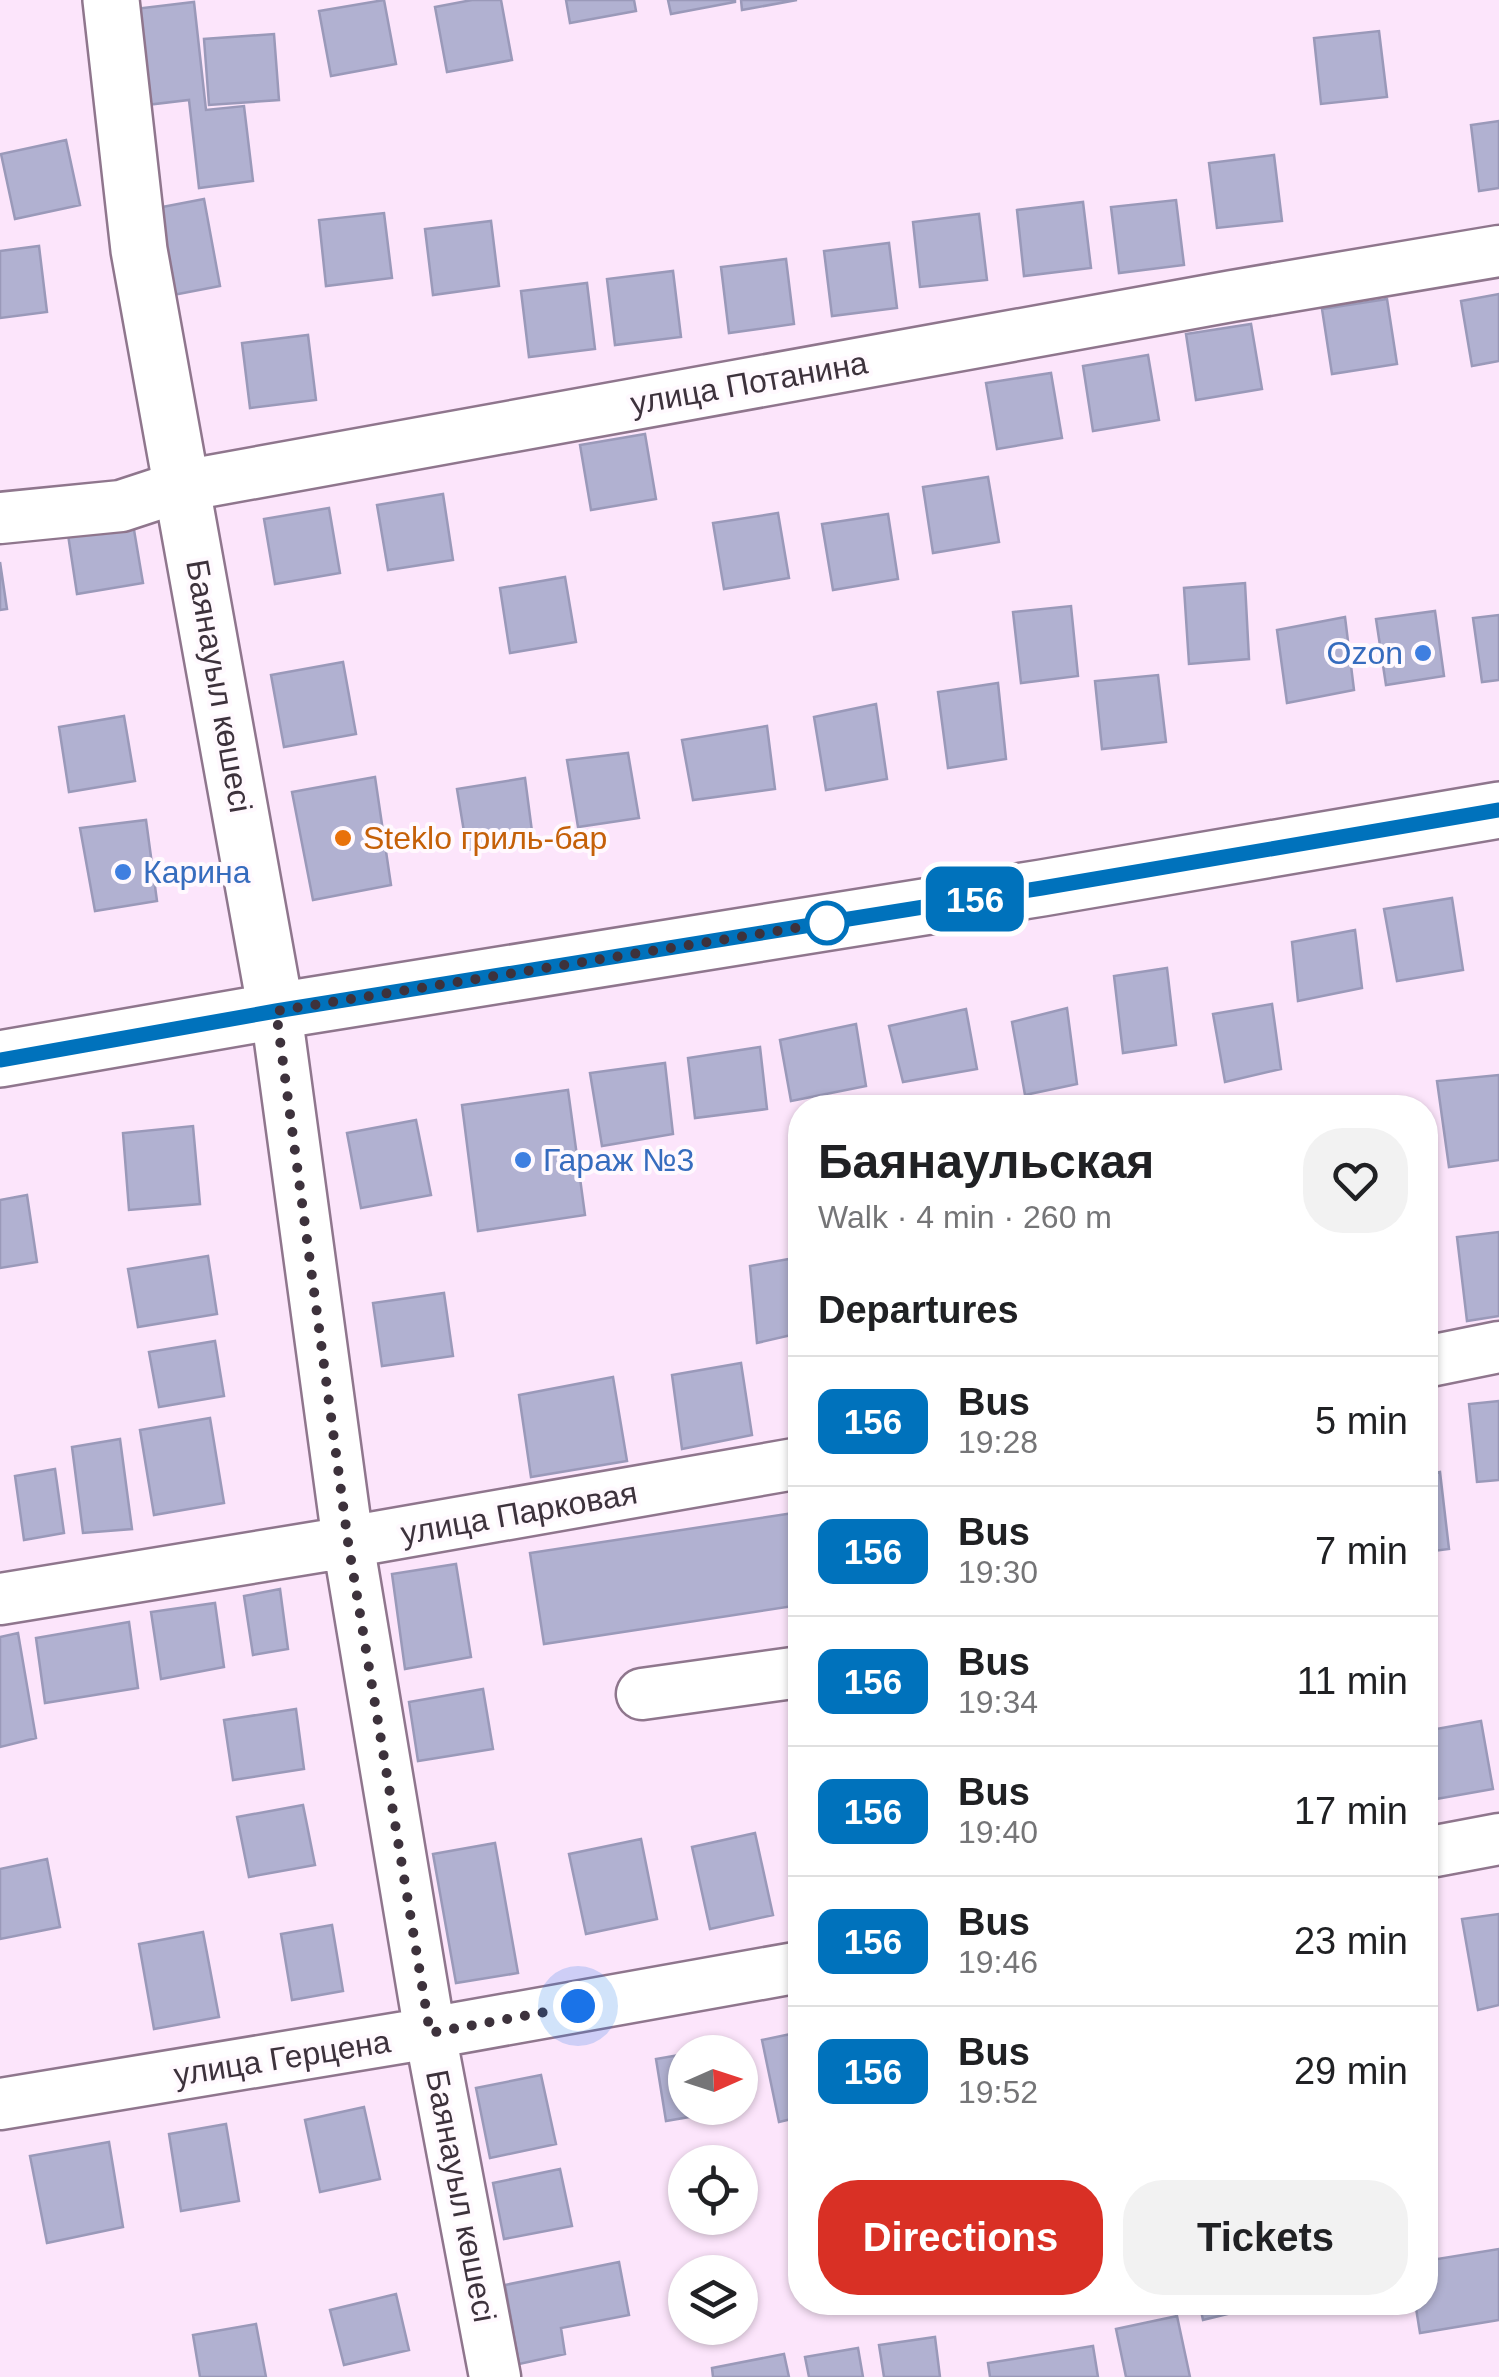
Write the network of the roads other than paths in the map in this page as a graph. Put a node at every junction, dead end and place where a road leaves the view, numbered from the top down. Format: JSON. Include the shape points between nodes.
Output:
{"nodes":[{"id":1,"x":111,"y":0,"type":"edge"},
{"id":2,"x":1499,"y":251,"type":"edge"},
{"id":3,"x":182,"y":486,"type":"junction"},
{"id":4,"x":0,"y":518,"type":"edge"},
{"id":5,"x":1499,"y":810,"type":"edge"},
{"id":6,"x":276,"y":1011,"type":"junction"},
{"id":7,"x":0,"y":1060,"type":"edge"},
{"id":8,"x":1499,"y":1347,"type":"edge"},
{"id":9,"x":1438,"y":1359,"type":"edge"},
{"id":10,"x":788,"y":1465,"type":"edge"},
{"id":11,"x":348,"y":1542,"type":"junction"},
{"id":12,"x":0,"y":1599,"type":"edge"},
{"id":13,"x":788,"y":1674,"type":"edge"},
{"id":14,"x":642,"y":1694,"type":"dead end"},
{"id":15,"x":1499,"y":1839,"type":"edge"},
{"id":16,"x":1438,"y":1851,"type":"edge"},
{"id":17,"x":788,"y":1969,"type":"edge"},
{"id":18,"x":430,"y":2033,"type":"junction"},
{"id":19,"x":0,"y":2104,"type":"edge"},
{"id":20,"x":496,"y":2377,"type":"edge"}],
"edges":[{"from":1,"to":3,"type":"main road","name":"Баянауыл көшесі","via":[[139,250]]},
{"from":2,"to":3,"type":"street","name":"улица Потанина"},
{"from":3,"to":4,"type":"street","name":"улица Потанина","via":[[121,506]]},
{"from":3,"to":6,"type":"main road","name":"Баянауыл көшесі"},
{"from":5,"to":6,"type":"main road"},
{"from":6,"to":7,"type":"main road"},
{"from":6,"to":11,"type":"street","name":"Баянауыл көшесі"},
{"from":8,"to":9,"type":"street"},
{"from":10,"to":11,"type":"street","name":"улица Парковая"},
{"from":11,"to":12,"type":"street","name":"улица Парковая"},
{"from":11,"to":18,"type":"street","name":"Баянауыл көшесі"},
{"from":13,"to":14,"type":"street"},
{"from":15,"to":16,"type":"street"},
{"from":17,"to":18,"type":"street","name":"улица Герцена"},
{"from":18,"to":19,"type":"street","name":"улица Герцена"},
{"from":18,"to":20,"type":"street","name":"Баянауыл көшесі"}]}
